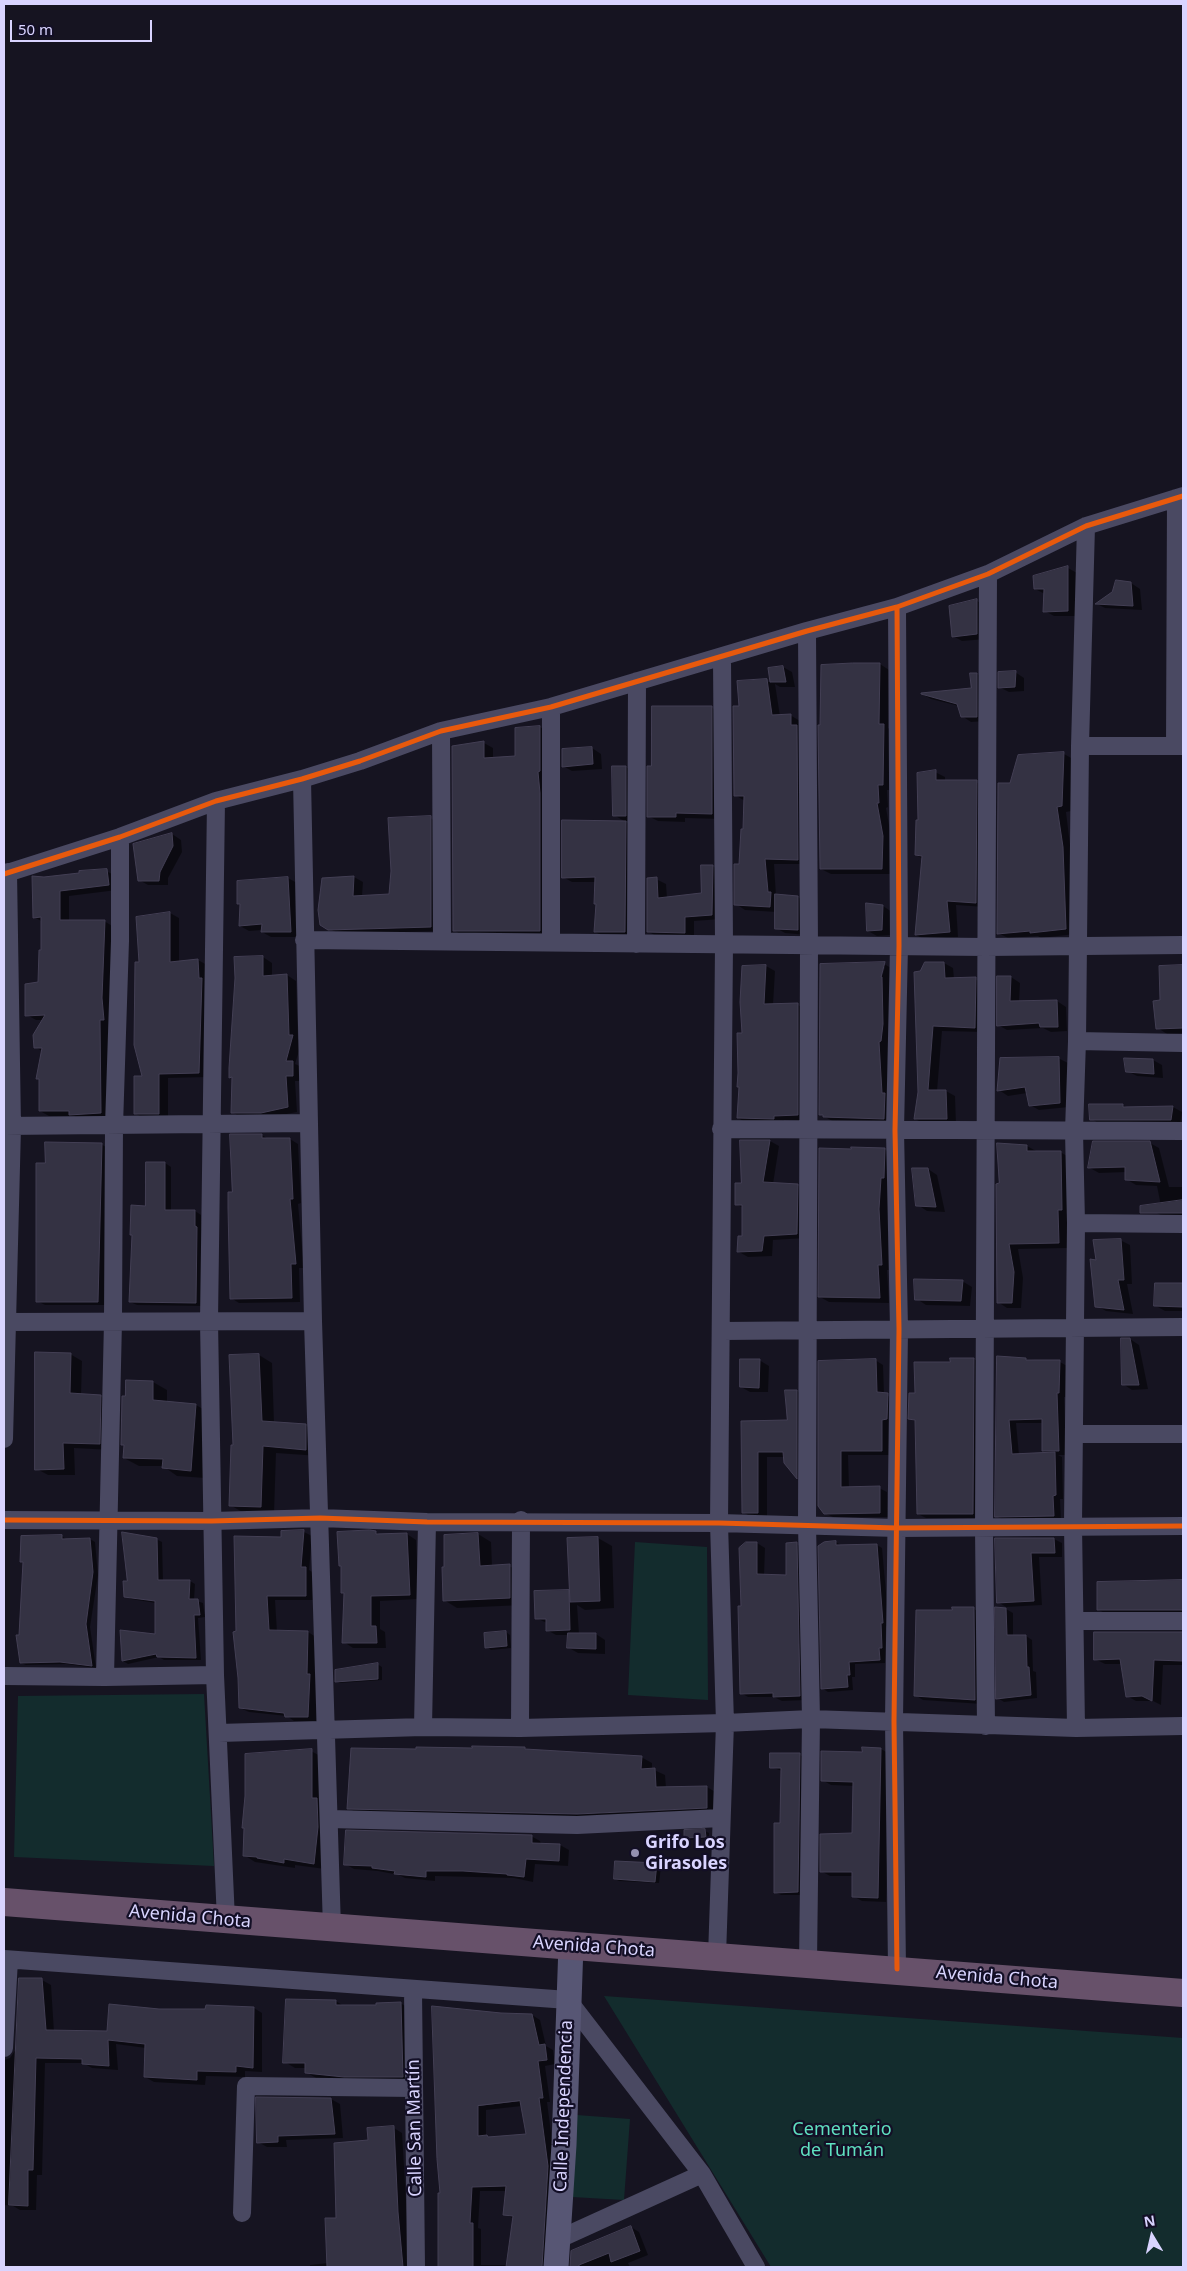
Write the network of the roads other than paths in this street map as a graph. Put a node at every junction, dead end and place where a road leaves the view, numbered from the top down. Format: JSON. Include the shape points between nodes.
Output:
{"nodes":[{"id":1,"x":1180,"y":497,"type":"edge"},
{"id":2,"x":1086,"y":526,"type":"junction"},
{"id":3,"x":988,"y":574,"type":"junction"},
{"id":4,"x":897,"y":606,"type":"junction"},
{"id":5,"x":807,"y":631,"type":"junction"},
{"id":6,"x":722,"y":657,"type":"junction"},
{"id":7,"x":637,"y":681,"type":"junction"},
{"id":8,"x":551,"y":707,"type":"junction"},
{"id":9,"x":441,"y":731,"type":"junction"},
{"id":10,"x":1080,"y":746,"type":"junction"},
{"id":11,"x":1179,"y":746,"type":"edge"},
{"id":12,"x":302,"y":779,"type":"junction"},
{"id":13,"x":216,"y":801,"type":"junction"},
{"id":14,"x":120,"y":837,"type":"junction"},
{"id":15,"x":6,"y":873,"type":"edge"},
{"id":16,"x":304,"y":940,"type":"junction"},
{"id":17,"x":442,"y":940,"type":"junction"},
{"id":18,"x":551,"y":942,"type":"junction"},
{"id":19,"x":636,"y":944,"type":"junction"},
{"id":20,"x":724,"y":944,"type":"junction"},
{"id":21,"x":1183,"y":945,"type":"edge"},
{"id":22,"x":809,"y":946,"type":"junction"},
{"id":23,"x":899,"y":946,"type":"junction"},
{"id":24,"x":1077,"y":946,"type":"junction"},
{"id":25,"x":986,"y":948,"type":"junction"},
{"id":26,"x":1077,"y":1041,"type":"junction"},
{"id":27,"x":1183,"y":1043,"type":"edge"},
{"id":28,"x":308,"y":1123,"type":"junction"},
{"id":29,"x":211,"y":1125,"type":"junction"},
{"id":30,"x":8,"y":1126,"type":"edge"},
{"id":31,"x":114,"y":1126,"type":"junction"},
{"id":32,"x":722,"y":1130,"type":"junction"},
{"id":33,"x":807,"y":1130,"type":"junction"},
{"id":34,"x":896,"y":1130,"type":"junction"},
{"id":35,"x":985,"y":1130,"type":"junction"},
{"id":36,"x":1074,"y":1131,"type":"junction"},
{"id":37,"x":1183,"y":1131,"type":"edge"},
{"id":38,"x":1076,"y":1223,"type":"junction"},
{"id":39,"x":1183,"y":1224,"type":"edge"},
{"id":40,"x":113,"y":1320,"type":"junction"},
{"id":41,"x":209,"y":1321,"type":"junction"},
{"id":42,"x":313,"y":1321,"type":"junction"},
{"id":43,"x":5,"y":1322,"type":"edge"},
{"id":44,"x":1183,"y":1327,"type":"edge"},
{"id":45,"x":985,"y":1328,"type":"junction"},
{"id":46,"x":1074,"y":1328,"type":"junction"},
{"id":47,"x":899,"y":1329,"type":"junction"},
{"id":48,"x":722,"y":1330,"type":"junction"},
{"id":49,"x":808,"y":1330,"type":"junction"},
{"id":50,"x":1074,"y":1434,"type":"junction"},
{"id":51,"x":1183,"y":1434,"type":"edge"},
{"id":52,"x":4,"y":1439,"type":"edge"},
{"id":53,"x":320,"y":1518,"type":"junction"},
{"id":54,"x":4,"y":1520,"type":"edge"},
{"id":55,"x":521,"y":1520,"type":"junction"},
{"id":56,"x":108,"y":1521,"type":"junction"},
{"id":57,"x":212,"y":1521,"type":"junction"},
{"id":58,"x":427,"y":1522,"type":"junction"},
{"id":59,"x":718,"y":1523,"type":"junction"},
{"id":60,"x":807,"y":1524,"type":"junction"},
{"id":61,"x":1073,"y":1525,"type":"junction"},
{"id":62,"x":1183,"y":1526,"type":"edge"},
{"id":63,"x":897,"y":1528,"type":"junction"},
{"id":64,"x":984,"y":1528,"type":"junction"},
{"id":65,"x":1075,"y":1621,"type":"junction"},
{"id":66,"x":1183,"y":1621,"type":"edge"},
{"id":67,"x":215,"y":1675,"type":"junction"},
{"id":68,"x":4,"y":1676,"type":"edge"},
{"id":69,"x":106,"y":1677,"type":"junction"},
{"id":70,"x":811,"y":1718,"type":"junction"},
{"id":71,"x":894,"y":1721,"type":"junction"},
{"id":72,"x":725,"y":1724,"type":"junction"},
{"id":73,"x":986,"y":1726,"type":"junction"},
{"id":74,"x":1183,"y":1726,"type":"edge"},
{"id":75,"x":423,"y":1727,"type":"junction"},
{"id":76,"x":520,"y":1728,"type":"junction"},
{"id":77,"x":1076,"y":1728,"type":"junction"},
{"id":78,"x":326,"y":1731,"type":"junction"},
{"id":79,"x":218,"y":1733,"type":"junction"},
{"id":80,"x":329,"y":1818,"type":"junction"},
{"id":81,"x":721,"y":1818,"type":"junction"},
{"id":82,"x":4,"y":1902,"type":"edge"},
{"id":83,"x":226,"y":1920,"type":"junction"},
{"id":84,"x":332,"y":1928,"type":"junction"},
{"id":85,"x":571,"y":1945,"type":"junction"},
{"id":86,"x":717,"y":1956,"type":"junction"},
{"id":87,"x":6,"y":1959,"type":"edge"},
{"id":88,"x":808,"y":1963,"type":"junction"},
{"id":89,"x":897,"y":1969,"type":"junction"},
{"id":90,"x":413,"y":1990,"type":"junction"},
{"id":91,"x":1183,"y":1993,"type":"edge"},
{"id":92,"x":568,"y":2000,"type":"junction"},
{"id":93,"x":4,"y":2048,"type":"edge"},
{"id":94,"x":414,"y":2088,"type":"junction"},
{"id":95,"x":702,"y":2174,"type":"junction"},
{"id":96,"x":242,"y":2213,"type":"dead end"},
{"id":97,"x":559,"y":2239,"type":"junction"},
{"id":98,"x":416,"y":2267,"type":"edge"},
{"id":99,"x":556,"y":2267,"type":"edge"},
{"id":100,"x":756,"y":2267,"type":"edge"}],
"edges":[{"from":1,"to":2,"type":"street"},
{"from":1,"to":11,"type":"street"},
{"from":2,"to":3,"type":"street"},
{"from":2,"to":10,"type":"street"},
{"from":3,"to":4,"type":"street"},
{"from":3,"to":25,"type":"street"},
{"from":4,"to":5,"type":"street"},
{"from":4,"to":23,"type":"street"},
{"from":5,"to":6,"type":"street"},
{"from":5,"to":22,"type":"street"},
{"from":6,"to":7,"type":"street"},
{"from":6,"to":20,"type":"street"},
{"from":7,"to":8,"type":"street"},
{"from":7,"to":19,"type":"street"},
{"from":8,"to":9,"type":"street"},
{"from":8,"to":18,"type":"street"},
{"from":9,"to":12,"type":"street"},
{"from":9,"to":17,"type":"street"},
{"from":10,"to":11,"type":"street"},
{"from":10,"to":24,"type":"street"},
{"from":12,"to":13,"type":"street"},
{"from":12,"to":16,"type":"street"},
{"from":13,"to":14,"type":"street"},
{"from":13,"to":29,"type":"street"},
{"from":14,"to":15,"type":"street"},
{"from":14,"to":31,"type":"street"},
{"from":15,"to":30,"type":"street"},
{"from":16,"to":17,"type":"street"},
{"from":16,"to":28,"type":"street"},
{"from":17,"to":18,"type":"street"},
{"from":18,"to":19,"type":"street"},
{"from":19,"to":20,"type":"street"},
{"from":20,"to":22,"type":"street"},
{"from":20,"to":32,"type":"street"},
{"from":21,"to":24,"type":"street"},
{"from":22,"to":23,"type":"street"},
{"from":22,"to":33,"type":"street"},
{"from":23,"to":25,"type":"street"},
{"from":23,"to":34,"type":"street"},
{"from":24,"to":25,"type":"street"},
{"from":24,"to":26,"type":"street"},
{"from":25,"to":35,"type":"street"},
{"from":26,"to":27,"type":"street"},
{"from":26,"to":36,"type":"street"},
{"from":28,"to":29,"type":"street"},
{"from":28,"to":42,"type":"street"},
{"from":29,"to":31,"type":"street"},
{"from":29,"to":41,"type":"street"},
{"from":30,"to":31,"type":"street"},
{"from":30,"to":43,"type":"street"},
{"from":31,"to":40,"type":"street"},
{"from":32,"to":33,"type":"street"},
{"from":32,"to":48,"type":"street"},
{"from":33,"to":34,"type":"street"},
{"from":33,"to":49,"type":"street"},
{"from":34,"to":35,"type":"street"},
{"from":34,"to":47,"type":"street"},
{"from":35,"to":36,"type":"street"},
{"from":35,"to":45,"type":"street"},
{"from":36,"to":37,"type":"street"},
{"from":36,"to":38,"type":"street"},
{"from":38,"to":39,"type":"street"},
{"from":38,"to":46,"type":"street"},
{"from":40,"to":41,"type":"street"},
{"from":40,"to":43,"type":"street"},
{"from":40,"to":56,"type":"street"},
{"from":41,"to":42,"type":"street"},
{"from":41,"to":57,"type":"street"},
{"from":42,"to":53,"type":"street"},
{"from":43,"to":52,"type":"street"},
{"from":44,"to":46,"type":"street"},
{"from":45,"to":46,"type":"street"},
{"from":45,"to":47,"type":"street"},
{"from":45,"to":64,"type":"street"},
{"from":46,"to":50,"type":"street"},
{"from":47,"to":49,"type":"street"},
{"from":47,"to":63,"type":"street"},
{"from":48,"to":49,"type":"street"},
{"from":48,"to":59,"type":"street"},
{"from":49,"to":60,"type":"street"},
{"from":50,"to":51,"type":"street"},
{"from":50,"to":61,"type":"street"},
{"from":53,"to":57,"type":"street"},
{"from":53,"to":58,"type":"street"},
{"from":53,"to":78,"type":"street"},
{"from":54,"to":56,"type":"street"},
{"from":55,"to":58,"type":"street"},
{"from":55,"to":59,"type":"street"},
{"from":55,"to":76,"type":"street"},
{"from":56,"to":57,"type":"street"},
{"from":56,"to":69,"type":"street"},
{"from":57,"to":67,"type":"street"},
{"from":58,"to":75,"type":"street"},
{"from":59,"to":60,"type":"street"},
{"from":59,"to":72,"type":"street"},
{"from":60,"to":63,"type":"street"},
{"from":60,"to":70,"type":"street"},
{"from":61,"to":62,"type":"street"},
{"from":61,"to":64,"type":"street"},
{"from":61,"to":65,"type":"street"},
{"from":63,"to":64,"type":"street"},
{"from":63,"to":71,"type":"street"},
{"from":64,"to":73,"type":"street"},
{"from":65,"to":66,"type":"street"},
{"from":65,"to":77,"type":"street"},
{"from":67,"to":69,"type":"street"},
{"from":67,"to":79,"type":"street"},
{"from":68,"to":69,"type":"street"},
{"from":70,"to":71,"type":"street"},
{"from":70,"to":72,"type":"street"},
{"from":70,"to":88,"type":"street"},
{"from":71,"to":73,"type":"street"},
{"from":71,"to":89,"type":"street"},
{"from":72,"to":76,"type":"street"},
{"from":72,"to":81,"type":"street"},
{"from":73,"to":77,"type":"street"},
{"from":74,"to":77,"type":"street"},
{"from":75,"to":76,"type":"street"},
{"from":75,"to":78,"type":"street"},
{"from":78,"to":79,"type":"street"},
{"from":78,"to":80,"type":"street"},
{"from":79,"to":83,"type":"street"},
{"from":80,"to":81,"type":"street","via":[[577,1825]]},
{"from":80,"to":84,"type":"street"},
{"from":81,"to":86,"type":"street"},
{"from":82,"to":83,"type":"highway","name":"Avenida Chota"},
{"from":83,"to":84,"type":"highway","name":"Avenida Chota"},
{"from":84,"to":85,"type":"highway","name":"Avenida Chota"},
{"from":85,"to":86,"type":"highway","name":"Avenida Chota"},
{"from":85,"to":92,"type":"street","name":"Calle Independencia"},
{"from":86,"to":88,"type":"highway","name":"Avenida Chota"},
{"from":87,"to":90,"type":"street"},
{"from":87,"to":93,"type":"street"},
{"from":88,"to":89,"type":"highway","name":"Avenida Chota"},
{"from":89,"to":91,"type":"highway","name":"Avenida Chota"},
{"from":90,"to":92,"type":"street"},
{"from":90,"to":94,"type":"street","name":"Calle San Martín"},
{"from":92,"to":95,"type":"street"},
{"from":92,"to":97,"type":"street","name":"Calle Independencia"},
{"from":94,"to":96,"type":"street","via":[[246,2086]]},
{"from":94,"to":98,"type":"street","name":"Calle San Martín"},
{"from":95,"to":97,"type":"street"},
{"from":95,"to":100,"type":"street"},
{"from":97,"to":99,"type":"street","name":"Calle Independencia"}]}
